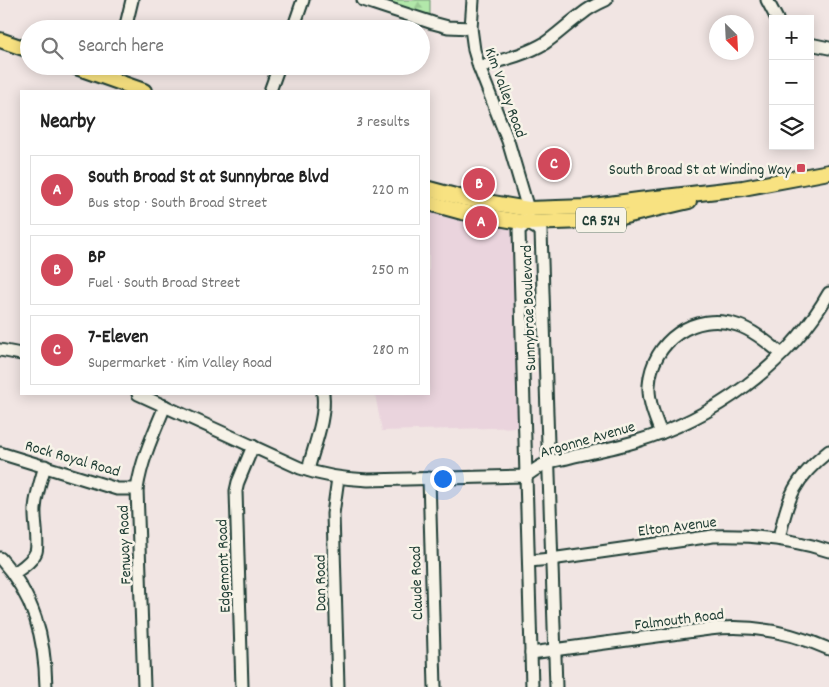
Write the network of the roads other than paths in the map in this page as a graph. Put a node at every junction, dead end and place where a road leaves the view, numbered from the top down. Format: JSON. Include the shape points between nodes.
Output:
{"nodes":[{"id":1,"x":132,"y":0,"type":"edge"},
{"id":2,"x":303,"y":0,"type":"edge"},
{"id":3,"x":364,"y":0,"type":"edge"},
{"id":4,"x":473,"y":0,"type":"edge"},
{"id":5,"x":606,"y":0,"type":"edge"},
{"id":6,"x":767,"y":0,"type":"edge"},
{"id":7,"x":775,"y":15,"type":"edge"},
{"id":8,"x":127,"y":20,"type":"edge"},
{"id":9,"x":296,"y":20,"type":"edge"},
{"id":10,"x":424,"y":20,"type":"edge"},
{"id":11,"x":430,"y":22,"type":"edge"},
{"id":12,"x":471,"y":28,"type":"junction"},
{"id":13,"x":0,"y":40,"type":"edge"},
{"id":14,"x":814,"y":45,"type":"edge"},
{"id":15,"x":20,"y":47,"type":"edge"},
{"id":16,"x":829,"y":48,"type":"edge"},
{"id":17,"x":479,"y":68,"type":"junction"},
{"id":18,"x":117,"y":75,"type":"edge"},
{"id":19,"x":276,"y":75,"type":"edge"},
{"id":20,"x":142,"y":90,"type":"edge"},
{"id":21,"x":270,"y":90,"type":"edge"},
{"id":22,"x":829,"y":172,"type":"edge"},
{"id":23,"x":430,"y":189,"type":"edge"},
{"id":24,"x":430,"y":203,"type":"edge"},
{"id":25,"x":528,"y":216,"type":"junction"},
{"id":26,"x":829,"y":293,"type":"edge"},
{"id":27,"x":0,"y":350,"type":"edge"},
{"id":28,"x":20,"y":354,"type":"edge"},
{"id":29,"x":782,"y":354,"type":"junction"},
{"id":30,"x":140,"y":395,"type":"edge"},
{"id":31,"x":323,"y":395,"type":"edge"},
{"id":32,"x":165,"y":406,"type":"junction"},
{"id":33,"x":661,"y":433,"type":"junction"},
{"id":34,"x":253,"y":446,"type":"junction"},
{"id":35,"x":829,"y":451,"type":"edge"},
{"id":36,"x":0,"y":452,"type":"edge"},
{"id":37,"x":548,"y":463,"type":"junction"},
{"id":38,"x":45,"y":466,"type":"junction"},
{"id":39,"x":308,"y":470,"type":"junction"},
{"id":40,"x":526,"y":476,"type":"junction"},
{"id":41,"x":338,"y":478,"type":"junction"},
{"id":42,"x":428,"y":478,"type":"junction"},
{"id":43,"x":137,"y":489,"type":"junction"},
{"id":44,"x":779,"y":539,"type":"junction"},
{"id":45,"x":829,"y":551,"type":"edge"},
{"id":46,"x":0,"y":558,"type":"edge"},
{"id":47,"x":551,"y":558,"type":"junction"},
{"id":48,"x":529,"y":561,"type":"junction"},
{"id":49,"x":13,"y":574,"type":"junction"},
{"id":50,"x":829,"y":650,"type":"edge"},
{"id":51,"x":554,"y":651,"type":"junction"},
{"id":52,"x":531,"y":653,"type":"junction"},
{"id":53,"x":46,"y":687,"type":"edge"},
{"id":54,"x":144,"y":687,"type":"edge"},
{"id":55,"x":242,"y":687,"type":"edge"},
{"id":56,"x":338,"y":687,"type":"edge"},
{"id":57,"x":435,"y":687,"type":"edge"},
{"id":58,"x":532,"y":687,"type":"edge"},
{"id":59,"x":556,"y":687,"type":"edge"}],
"edges":[{"from":1,"to":8,"type":"street"},
{"from":2,"to":9,"type":"street"},
{"from":3,"to":10,"type":"street"},
{"from":4,"to":12,"type":"street","name":"Kim Valley Road"},
{"from":5,"to":17,"type":"street","via":[[592,6],[544,43]]},
{"from":6,"to":7,"type":"street"},
{"from":11,"to":12,"type":"street"},
{"from":12,"to":17,"type":"street","name":"Kim Valley Road"},
{"from":13,"to":15,"type":"main road"},
{"from":14,"to":16,"type":"street"},
{"from":17,"to":25,"type":"street","name":"Kim Valley Road","via":[[508,141]]},
{"from":18,"to":20,"type":"main road"},
{"from":19,"to":21,"type":"street"},
{"from":22,"to":25,"type":"main road","number":"CR 524","via":[[743,188],[621,217],[585,221]]},
{"from":23,"to":25,"type":"main road","number":"CR 524"},
{"from":24,"to":25,"type":"main road","number":"CR 524","via":[[462,212]]},
{"from":25,"to":37,"type":"street","name":"Sunnybrae Boulevard","via":[[540,231]]},
{"from":25,"to":40,"type":"street","name":"Sunnybrae Boulevard","via":[[520,230]]},
{"from":26,"to":29,"type":"street","name":"Argonne Avenue"},
{"from":27,"to":28,"type":"street"},
{"from":29,"to":33,"type":"street","name":"Argonne Avenue","via":[[723,401]]},
{"from":29,"to":33,"type":"street","via":[[749,330],[727,322],[705,322],[680,332],[660,351],[651,372],[649,390]]},
{"from":30,"to":32,"type":"street","name":"Argonne Avenue"},
{"from":31,"to":39,"type":"street","via":[[323,413]]},
{"from":32,"to":34,"type":"street","name":"Argonne Avenue"},
{"from":32,"to":43,"type":"street","name":"Fenway Road","via":[[144,456]]},
{"from":33,"to":37,"type":"street","name":"Argonne Avenue","via":[[626,445]]},
{"from":34,"to":39,"type":"street","name":"Argonne Avenue"},
{"from":34,"to":55,"type":"street","name":"Edgemont Road","via":[[236,491]]},
{"from":35,"to":44,"type":"street","via":[[795,487],[784,514]]},
{"from":36,"to":38,"type":"street","name":"Rock Royal Road"},
{"from":37,"to":40,"type":"street","name":"Argonne Avenue"},
{"from":37,"to":47,"type":"street","name":"Sunnybrae Boulevard"},
{"from":38,"to":43,"type":"street","name":"Rock Royal Road","via":[[117,489]]},
{"from":38,"to":49,"type":"street","via":[[35,509],[36,553]]},
{"from":39,"to":41,"type":"street","name":"Argonne Avenue"},
{"from":40,"to":42,"type":"street","name":"Argonne Avenue"},
{"from":40,"to":48,"type":"street","name":"Sunnybrae Boulevard"},
{"from":41,"to":42,"type":"street","name":"Argonne Avenue"},
{"from":41,"to":56,"type":"street","name":"Dan Road","via":[[333,514]]},
{"from":42,"to":57,"type":"street","name":"Claude Road"},
{"from":43,"to":54,"type":"street","name":"Fenway Road"},
{"from":44,"to":45,"type":"street","name":"Elton Avenue"},
{"from":44,"to":47,"type":"street","name":"Elton Avenue","via":[[713,536]]},
{"from":46,"to":49,"type":"street"},
{"from":47,"to":48,"type":"street","name":"Elton Avenue"},
{"from":47,"to":51,"type":"street","name":"Sunnybrae Boulevard"},
{"from":48,"to":52,"type":"street","name":"Sunnybrae Boulevard"},
{"from":49,"to":53,"type":"street","via":[[26,595],[38,626]]},
{"from":50,"to":51,"type":"street","name":"Falmouth Road","via":[[799,637],[735,627]]},
{"from":51,"to":52,"type":"street","name":"Falmouth Road"},
{"from":51,"to":59,"type":"street","name":"Sunnybrae Boulevard"},
{"from":52,"to":58,"type":"street","name":"Sunnybrae Boulevard"}]}
